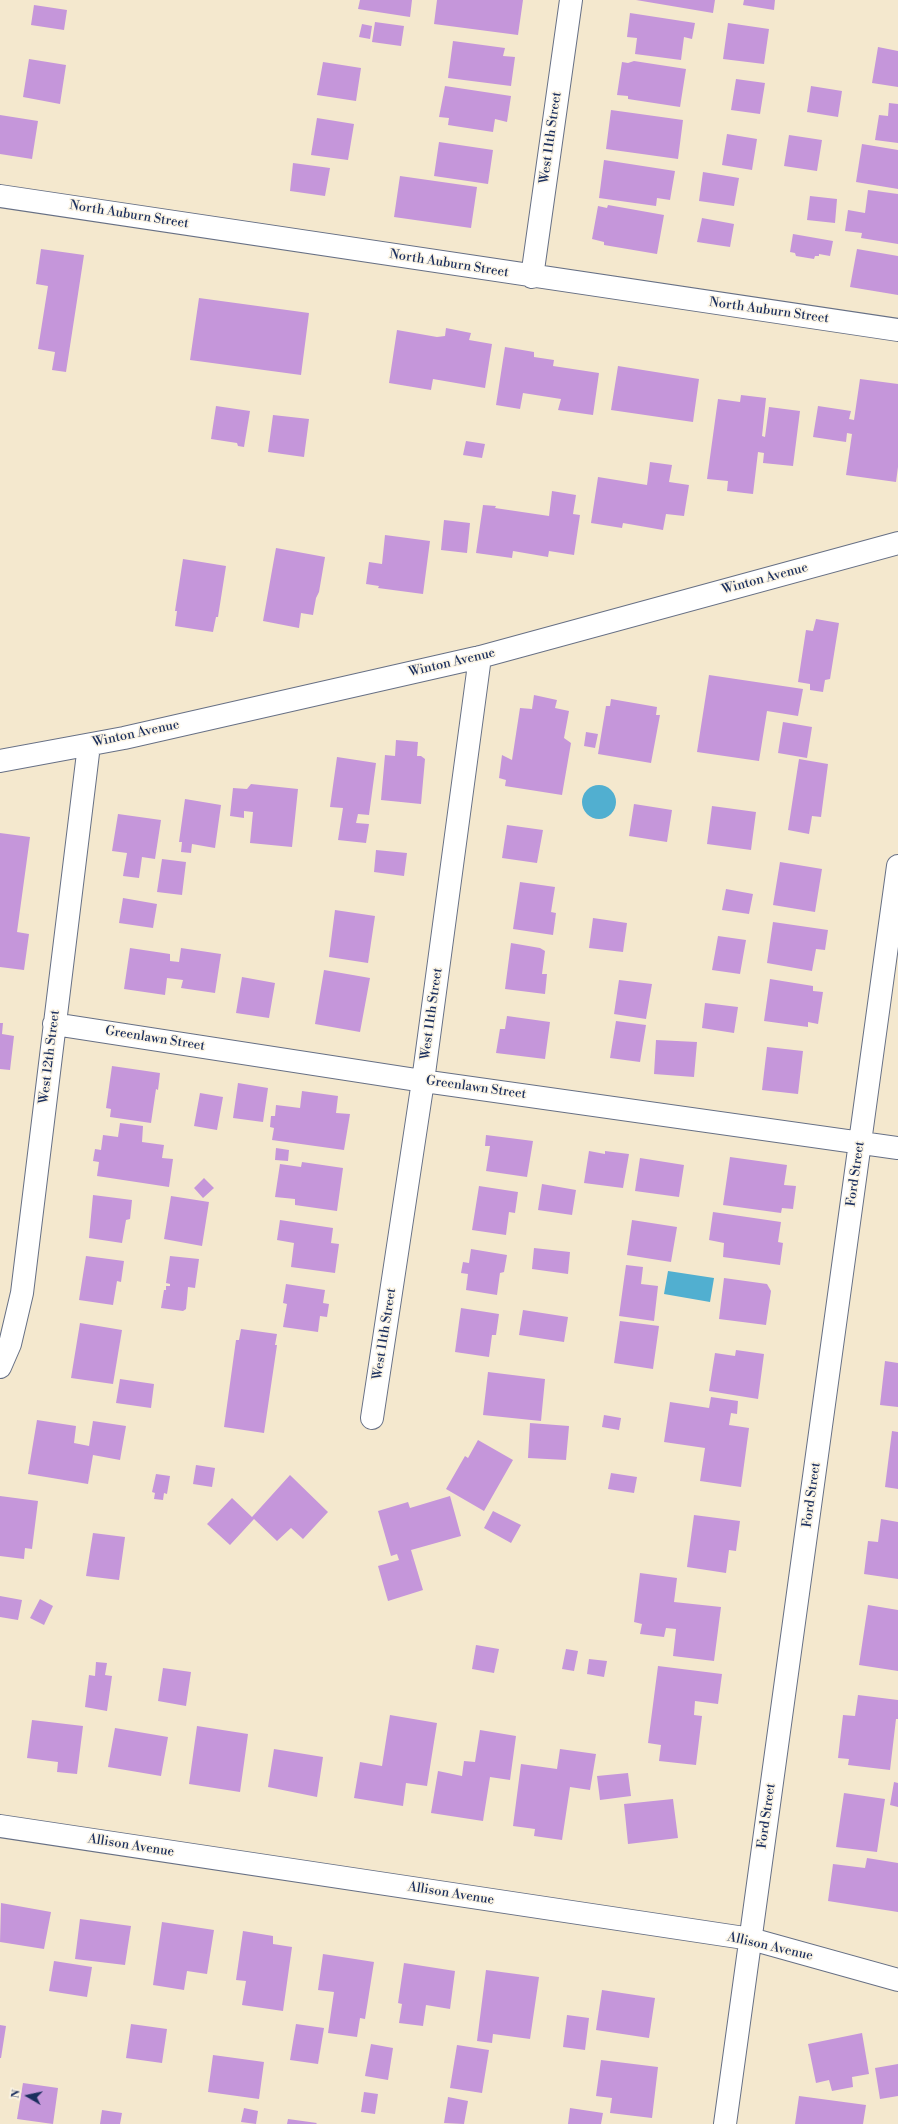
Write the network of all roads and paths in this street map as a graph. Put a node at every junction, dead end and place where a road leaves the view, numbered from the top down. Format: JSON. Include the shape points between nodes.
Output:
{"nodes":[{"id":1,"x":571,"y":0,"type":"edge"},
{"id":2,"x":0,"y":196,"type":"edge"},
{"id":3,"x":532,"y":276,"type":"junction"},
{"id":4,"x":898,"y":330,"type":"edge"},
{"id":5,"x":898,"y":543,"type":"edge"},
{"id":6,"x":480,"y":657,"type":"junction"},
{"id":7,"x":89,"y":744,"type":"junction"},
{"id":8,"x":0,"y":762,"type":"edge"},
{"id":9,"x":898,"y":866,"type":"edge"},
{"id":10,"x":54,"y":1024,"type":"junction"},
{"id":11,"x":424,"y":1081,"type":"junction"},
{"id":12,"x":860,"y":1143,"type":"junction"},
{"id":13,"x":898,"y":1148,"type":"edge"},
{"id":14,"x":0,"y":1367,"type":"edge"},
{"id":15,"x":372,"y":1418,"type":"dead end"},
{"id":16,"x":0,"y":1826,"type":"edge"},
{"id":17,"x":750,"y":1940,"type":"junction"},
{"id":18,"x":898,"y":1980,"type":"edge"},
{"id":19,"x":724,"y":2124,"type":"edge"}],
"edges":[{"from":1,"to":3,"type":"street","name":"West 11th Street"},
{"from":2,"to":3,"type":"street","name":"North Auburn Street"},
{"from":3,"to":4,"type":"street","name":"North Auburn Street"},
{"from":5,"to":6,"type":"street","name":"Winton Avenue"},
{"from":6,"to":7,"type":"street","name":"Winton Avenue"},
{"from":6,"to":11,"type":"street","name":"West 11th Street"},
{"from":7,"to":8,"type":"street","name":"Winton Avenue"},
{"from":7,"to":10,"type":"street","name":"West 12th Street"},
{"from":9,"to":12,"type":"street","name":"Ford Street"},
{"from":10,"to":11,"type":"street","name":"Greenlawn Street"},
{"from":10,"to":14,"type":"street","name":"West 12th Street","via":[[22,1293],[10,1344]]},
{"from":11,"to":12,"type":"street","name":"Greenlawn Street"},
{"from":11,"to":15,"type":"street","name":"West 11th Street"},
{"from":12,"to":13,"type":"street","name":"Greenlawn Street"},
{"from":12,"to":17,"type":"street","name":"Ford Street"},
{"from":16,"to":17,"type":"street","name":"Allison Avenue"},
{"from":17,"to":18,"type":"street","name":"Allison Avenue"},
{"from":17,"to":19,"type":"street","name":"Ford Street"}]}
